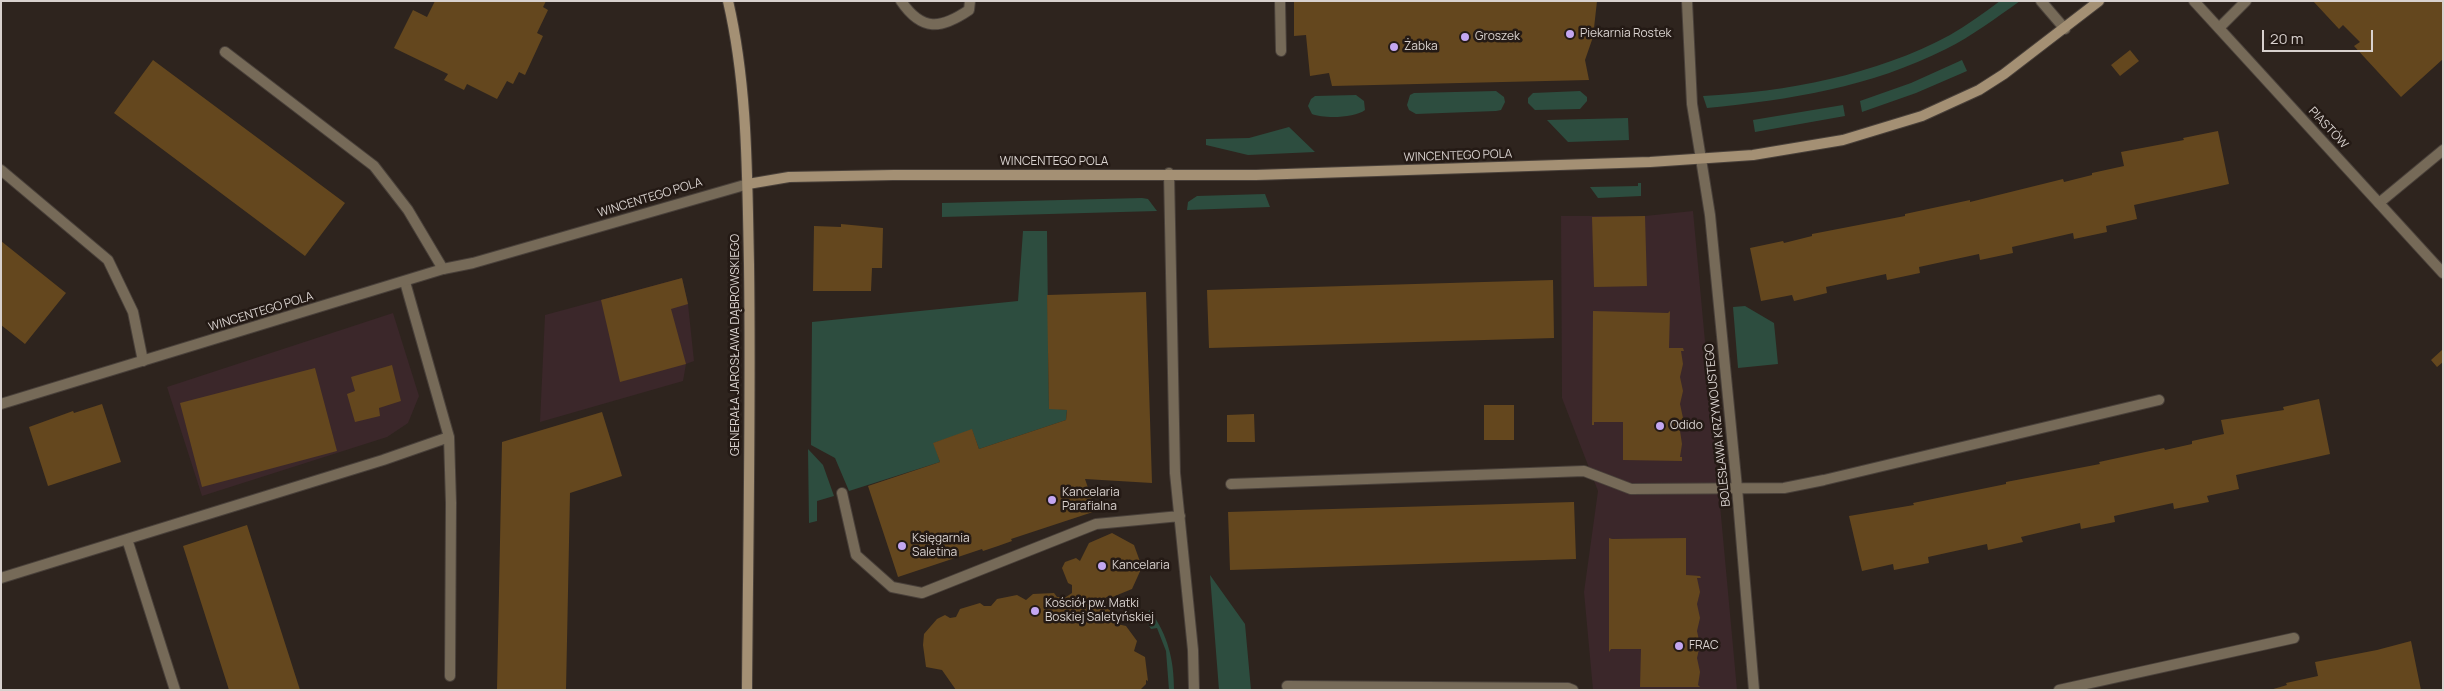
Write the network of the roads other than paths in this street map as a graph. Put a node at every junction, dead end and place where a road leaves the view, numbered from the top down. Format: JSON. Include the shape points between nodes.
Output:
{"nodes":[{"id":1,"x":728,"y":1,"type":"edge"},
{"id":2,"x":901,"y":1,"type":"edge"},
{"id":3,"x":970,"y":1,"type":"edge"},
{"id":4,"x":1280,"y":1,"type":"edge"},
{"id":5,"x":1686,"y":1,"type":"edge"},
{"id":6,"x":2040,"y":1,"type":"edge"},
{"id":7,"x":2099,"y":1,"type":"edge"},
{"id":8,"x":2194,"y":1,"type":"edge"},
{"id":9,"x":2246,"y":1,"type":"edge"},
{"id":10,"x":2219,"y":28,"type":"junction"},
{"id":11,"x":2065,"y":29,"type":"junction"},
{"id":12,"x":1281,"y":51,"type":"dead end"},
{"id":13,"x":225,"y":52,"type":"dead end"},
{"id":14,"x":2443,"y":150,"type":"edge"},
{"id":15,"x":1701,"y":159,"type":"junction"},
{"id":16,"x":1,"y":170,"type":"edge"},
{"id":17,"x":1169,"y":173,"type":"junction"},
{"id":18,"x":748,"y":184,"type":"junction"},
{"id":19,"x":2379,"y":203,"type":"junction"},
{"id":20,"x":443,"y":269,"type":"junction"},
{"id":21,"x":2443,"y":273,"type":"edge"},
{"id":22,"x":405,"y":282,"type":"junction"},
{"id":23,"x":143,"y":361,"type":"junction"},
{"id":24,"x":2160,"y":400,"type":"dead end"},
{"id":25,"x":1,"y":404,"type":"edge"},
{"id":26,"x":449,"y":437,"type":"junction"},
{"id":27,"x":1230,"y":484,"type":"dead end"},
{"id":28,"x":1737,"y":488,"type":"junction"},
{"id":29,"x":842,"y":493,"type":"dead end"},
{"id":30,"x":1180,"y":516,"type":"junction"},
{"id":31,"x":127,"y":539,"type":"junction"},
{"id":32,"x":1,"y":578,"type":"edge"},
{"id":33,"x":2294,"y":638,"type":"dead end"},
{"id":34,"x":450,"y":676,"type":"dead end"},
{"id":35,"x":1287,"y":686,"type":"dead end"},
{"id":36,"x":175,"y":690,"type":"edge"},
{"id":37,"x":747,"y":690,"type":"edge"},
{"id":38,"x":1194,"y":690,"type":"edge"},
{"id":39,"x":1573,"y":690,"type":"edge"},
{"id":40,"x":1754,"y":690,"type":"edge"},
{"id":41,"x":2059,"y":690,"type":"edge"}],
"edges":[{"from":1,"to":18,"type":"street","name":"GENERAŁA JAROSŁAWA DĄBROWSKIEGO","via":[[744,94]]},
{"from":2,"to":3,"type":"street","via":[[911,16],[930,26],[950,23],[969,10]]},
{"from":4,"to":12,"type":"street"},
{"from":5,"to":15,"type":"street","name":"BOLESŁAWA KRZYWOUSTEGO","via":[[1692,104]]},
{"from":6,"to":11,"type":"street"},
{"from":7,"to":11,"type":"street","name":"WINCENTEGO POLA"},
{"from":8,"to":10,"type":"street","name":"PIASTÓW"},
{"from":9,"to":10,"type":"street"},
{"from":10,"to":19,"type":"street","name":"PIASTÓW"},
{"from":11,"to":15,"type":"street","name":"WINCENTEGO POLA","via":[[1996,80],[1922,116],[1843,140]]},
{"from":13,"to":20,"type":"street","via":[[374,166],[408,210]]},
{"from":14,"to":19,"type":"street"},
{"from":15,"to":17,"type":"street","name":"WINCENTEGO POLA","via":[[1256,175]]},
{"from":15,"to":28,"type":"street","name":"BOLESŁAWA KRZYWOUSTEGO","via":[[1710,214]]},
{"from":16,"to":23,"type":"street","via":[[108,260],[133,312]]},
{"from":17,"to":18,"type":"street","name":"WINCENTEGO POLA","via":[[789,177]]},
{"from":17,"to":30,"type":"street","via":[[1175,473]]},
{"from":18,"to":20,"type":"street","name":"WINCENTEGO POLA"},
{"from":18,"to":37,"type":"street","name":"GENERAŁA JAROSŁAWA DĄBROWSKIEGO"},
{"from":19,"to":21,"type":"street","name":"PIASTÓW"},
{"from":20,"to":22,"type":"street","name":"WINCENTEGO POLA"},
{"from":22,"to":23,"type":"street","name":"WINCENTEGO POLA"},
{"from":22,"to":26,"type":"street"},
{"from":23,"to":25,"type":"street","name":"WINCENTEGO POLA"},
{"from":24,"to":28,"type":"street","via":[[1824,480],[1784,488]]},
{"from":26,"to":31,"type":"street"},
{"from":26,"to":34,"type":"street"},
{"from":27,"to":28,"type":"street","via":[[1584,471],[1631,489]]},
{"from":28,"to":40,"type":"street","name":"BOLESŁAWA KRZYWOUSTEGO"},
{"from":29,"to":30,"type":"street","via":[[856,555],[892,587],[922,593],[1096,524]]},
{"from":30,"to":38,"type":"street"},
{"from":31,"to":32,"type":"street"},
{"from":31,"to":36,"type":"street"},
{"from":33,"to":41,"type":"street"},
{"from":35,"to":39,"type":"street"}]}
